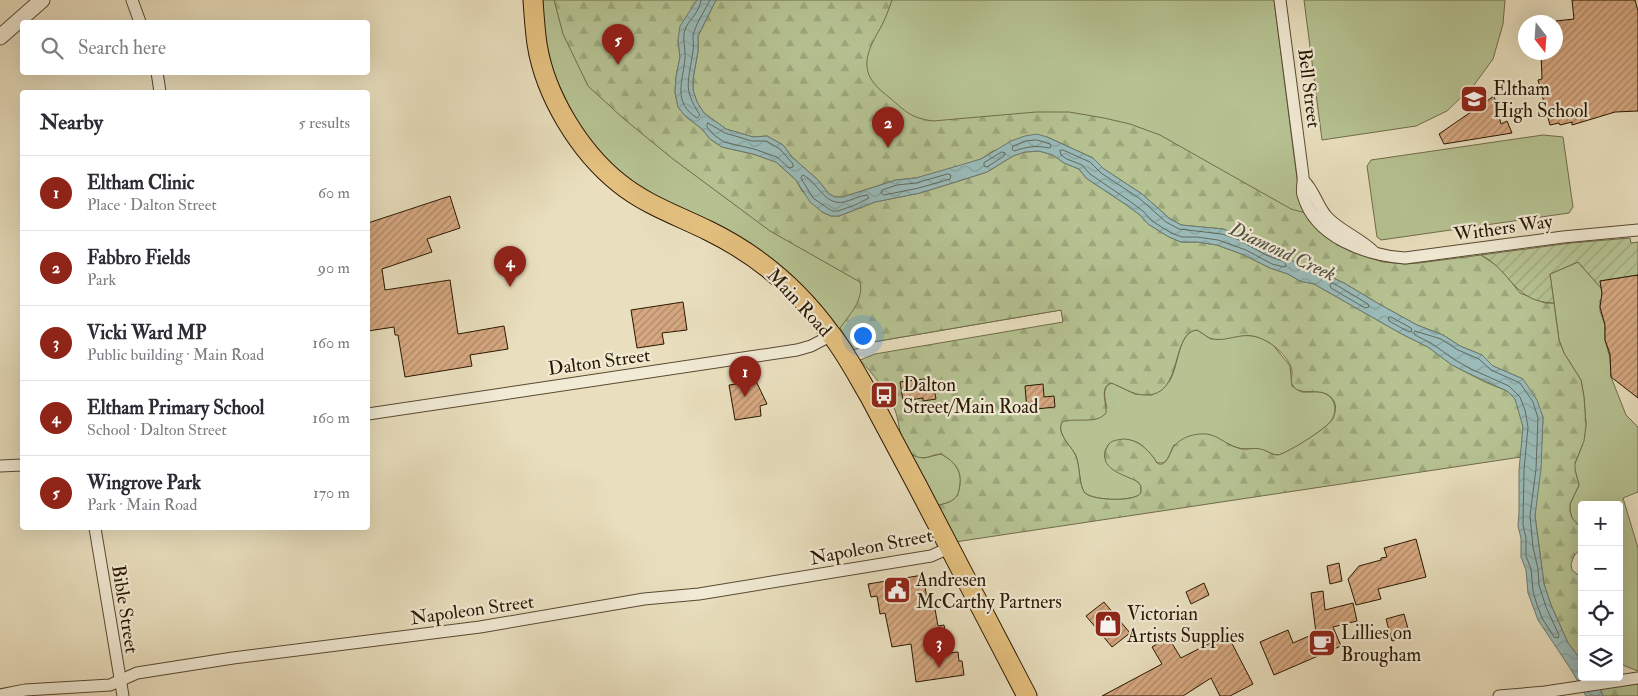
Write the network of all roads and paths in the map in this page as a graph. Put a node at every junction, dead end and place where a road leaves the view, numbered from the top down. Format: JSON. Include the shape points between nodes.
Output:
{"nodes":[{"id":1,"x":42,"y":0,"type":"edge"},
{"id":2,"x":132,"y":0,"type":"edge"},
{"id":3,"x":533,"y":0,"type":"edge"},
{"id":4,"x":1280,"y":0,"type":"edge"},
{"id":5,"x":139,"y":20,"type":"edge"},
{"id":6,"x":0,"y":37,"type":"edge"},
{"id":7,"x":157,"y":75,"type":"edge"},
{"id":8,"x":160,"y":90,"type":"edge"},
{"id":9,"x":1326,"y":223,"type":"joint"},
{"id":10,"x":1638,"y":230,"type":"edge"},
{"id":11,"x":832,"y":335,"type":"junction"},
{"id":12,"x":370,"y":414,"type":"edge"},
{"id":13,"x":20,"y":465,"type":"edge"},
{"id":14,"x":0,"y":466,"type":"edge"},
{"id":15,"x":95,"y":530,"type":"edge"},
{"id":16,"x":949,"y":548,"type":"junction"},
{"id":17,"x":1638,"y":678,"type":"edge"},
{"id":18,"x":120,"y":681,"type":"junction"},
{"id":19,"x":0,"y":695,"type":"edge"},
{"id":20,"x":123,"y":696,"type":"edge"},
{"id":21,"x":1027,"y":696,"type":"edge"},
{"id":22,"x":1499,"y":696,"type":"edge"}],
"edges":[{"from":1,"to":6,"type":"street"},
{"from":2,"to":5,"type":"street"},
{"from":3,"to":11,"type":"main road","name":"Main Road","via":[[537,45],[551,88],[574,134],[592,158],[639,197],[731,243],[763,264],[798,294]]},
{"from":4,"to":9,"type":"street","name":"Bell Street","via":[[1304,180],[1302,191],[1314,217]]},
{"from":7,"to":8,"type":"street"},
{"from":9,"to":10,"type":"street","name":"Withers Way","via":[[1363,242],[1374,252],[1414,257]]},
{"from":11,"to":12,"type":"street","name":"Dalton Street","via":[[797,350]]},
{"from":11,"to":16,"type":"main road","name":"Main Road","via":[[855,370]]},
{"from":13,"to":14,"type":"street"},
{"from":15,"to":18,"type":"street","name":"Bible Street"},
{"from":16,"to":18,"type":"street","name":"Napoleon Street","via":[[931,556],[480,627],[146,671]]},
{"from":16,"to":21,"type":"main road","name":"Main Road"},
{"from":17,"to":22,"type":"street"},
{"from":18,"to":19,"type":"street","name":"Napoleon Street","via":[[110,685],[25,690]]},
{"from":18,"to":20,"type":"street","name":"Bible Street"}]}
